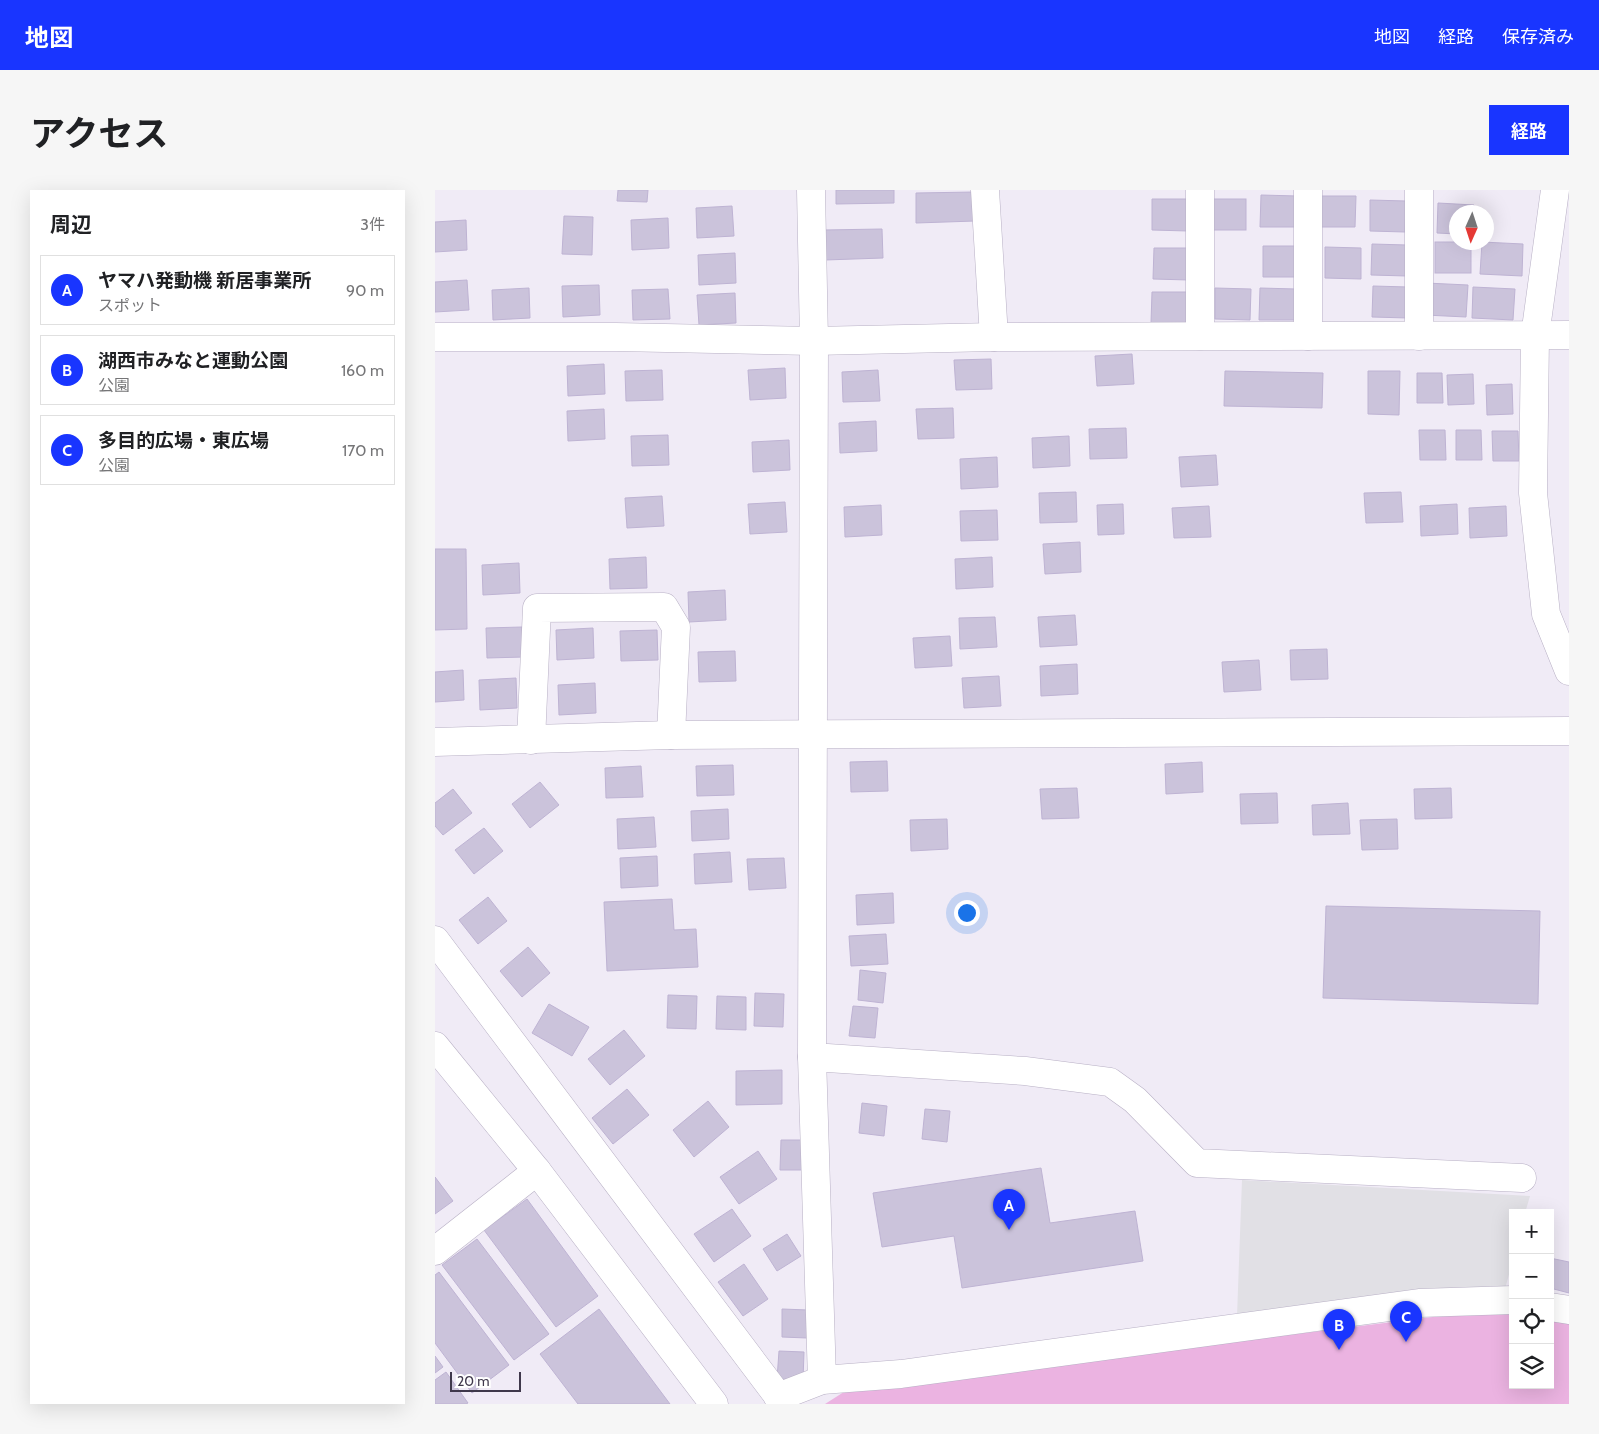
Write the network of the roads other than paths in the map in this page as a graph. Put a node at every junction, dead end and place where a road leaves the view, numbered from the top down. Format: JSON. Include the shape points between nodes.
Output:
{"nodes":[{"id":1,"x":811,"y":190,"type":"edge"},
{"id":2,"x":985,"y":190,"type":"edge"},
{"id":3,"x":1200,"y":190,"type":"edge"},
{"id":4,"x":1308,"y":190,"type":"edge"},
{"id":5,"x":1419,"y":190,"type":"edge"},
{"id":6,"x":1555,"y":190,"type":"edge"},
{"id":7,"x":1569,"y":335,"type":"edge"},
{"id":8,"x":1200,"y":336,"type":"junction"},
{"id":9,"x":1308,"y":336,"type":"junction"},
{"id":10,"x":1419,"y":336,"type":"junction"},
{"id":11,"x":1535,"y":336,"type":"junction"},
{"id":12,"x":435,"y":337,"type":"edge"},
{"id":13,"x":993,"y":337,"type":"junction"},
{"id":14,"x":814,"y":341,"type":"junction"},
{"id":15,"x":1569,"y":671,"type":"edge"},
{"id":16,"x":1569,"y":730,"type":"edge"},
{"id":17,"x":671,"y":735,"type":"junction"},
{"id":18,"x":812,"y":736,"type":"junction"},
{"id":19,"x":531,"y":740,"type":"junction"},
{"id":20,"x":435,"y":742,"type":"edge"},
{"id":21,"x":435,"y":940,"type":"edge"},
{"id":22,"x":435,"y":1046,"type":"edge"},
{"id":23,"x":812,"y":1057,"type":"junction"},
{"id":24,"x":537,"y":1170,"type":"junction"},
{"id":25,"x":1523,"y":1178,"type":"dead end"},
{"id":26,"x":435,"y":1251,"type":"edge"},
{"id":27,"x":1509,"y":1300,"type":"edge"},
{"id":28,"x":1554,"y":1307,"type":"edge"},
{"id":29,"x":1569,"y":1310,"type":"edge"},
{"id":30,"x":822,"y":1380,"type":"junction"},
{"id":31,"x":781,"y":1400,"type":"edge"},
{"id":32,"x":714,"y":1404,"type":"edge"}],
"edges":[{"from":1,"to":14,"type":"street"},
{"from":2,"to":13,"type":"street"},
{"from":3,"to":8,"type":"street"},
{"from":4,"to":9,"type":"street"},
{"from":5,"to":10,"type":"street"},
{"from":6,"to":11,"type":"street"},
{"from":7,"to":11,"type":"street"},
{"from":8,"to":9,"type":"street"},
{"from":8,"to":13,"type":"street"},
{"from":9,"to":10,"type":"street"},
{"from":10,"to":11,"type":"street"},
{"from":11,"to":15,"type":"street","via":[[1533,493],[1546,614]]},
{"from":12,"to":14,"type":"street"},
{"from":13,"to":14,"type":"street"},
{"from":14,"to":18,"type":"street"},
{"from":16,"to":18,"type":"street"},
{"from":17,"to":18,"type":"street"},
{"from":17,"to":19,"type":"street"},
{"from":17,"to":19,"type":"street","via":[[677,627],[663,607],[537,608]]},
{"from":18,"to":23,"type":"street"},
{"from":19,"to":20,"type":"street"},
{"from":21,"to":31,"type":"street"},
{"from":22,"to":24,"type":"street"},
{"from":23,"to":25,"type":"street","via":[[1025,1071],[1110,1082],[1135,1100],[1197,1162]]},
{"from":23,"to":30,"type":"street"},
{"from":24,"to":26,"type":"street"},
{"from":24,"to":32,"type":"street"},
{"from":27,"to":30,"type":"street","via":[[1419,1304],[911,1373]]},
{"from":28,"to":29,"type":"street"},
{"from":30,"to":31,"type":"street"}]}
